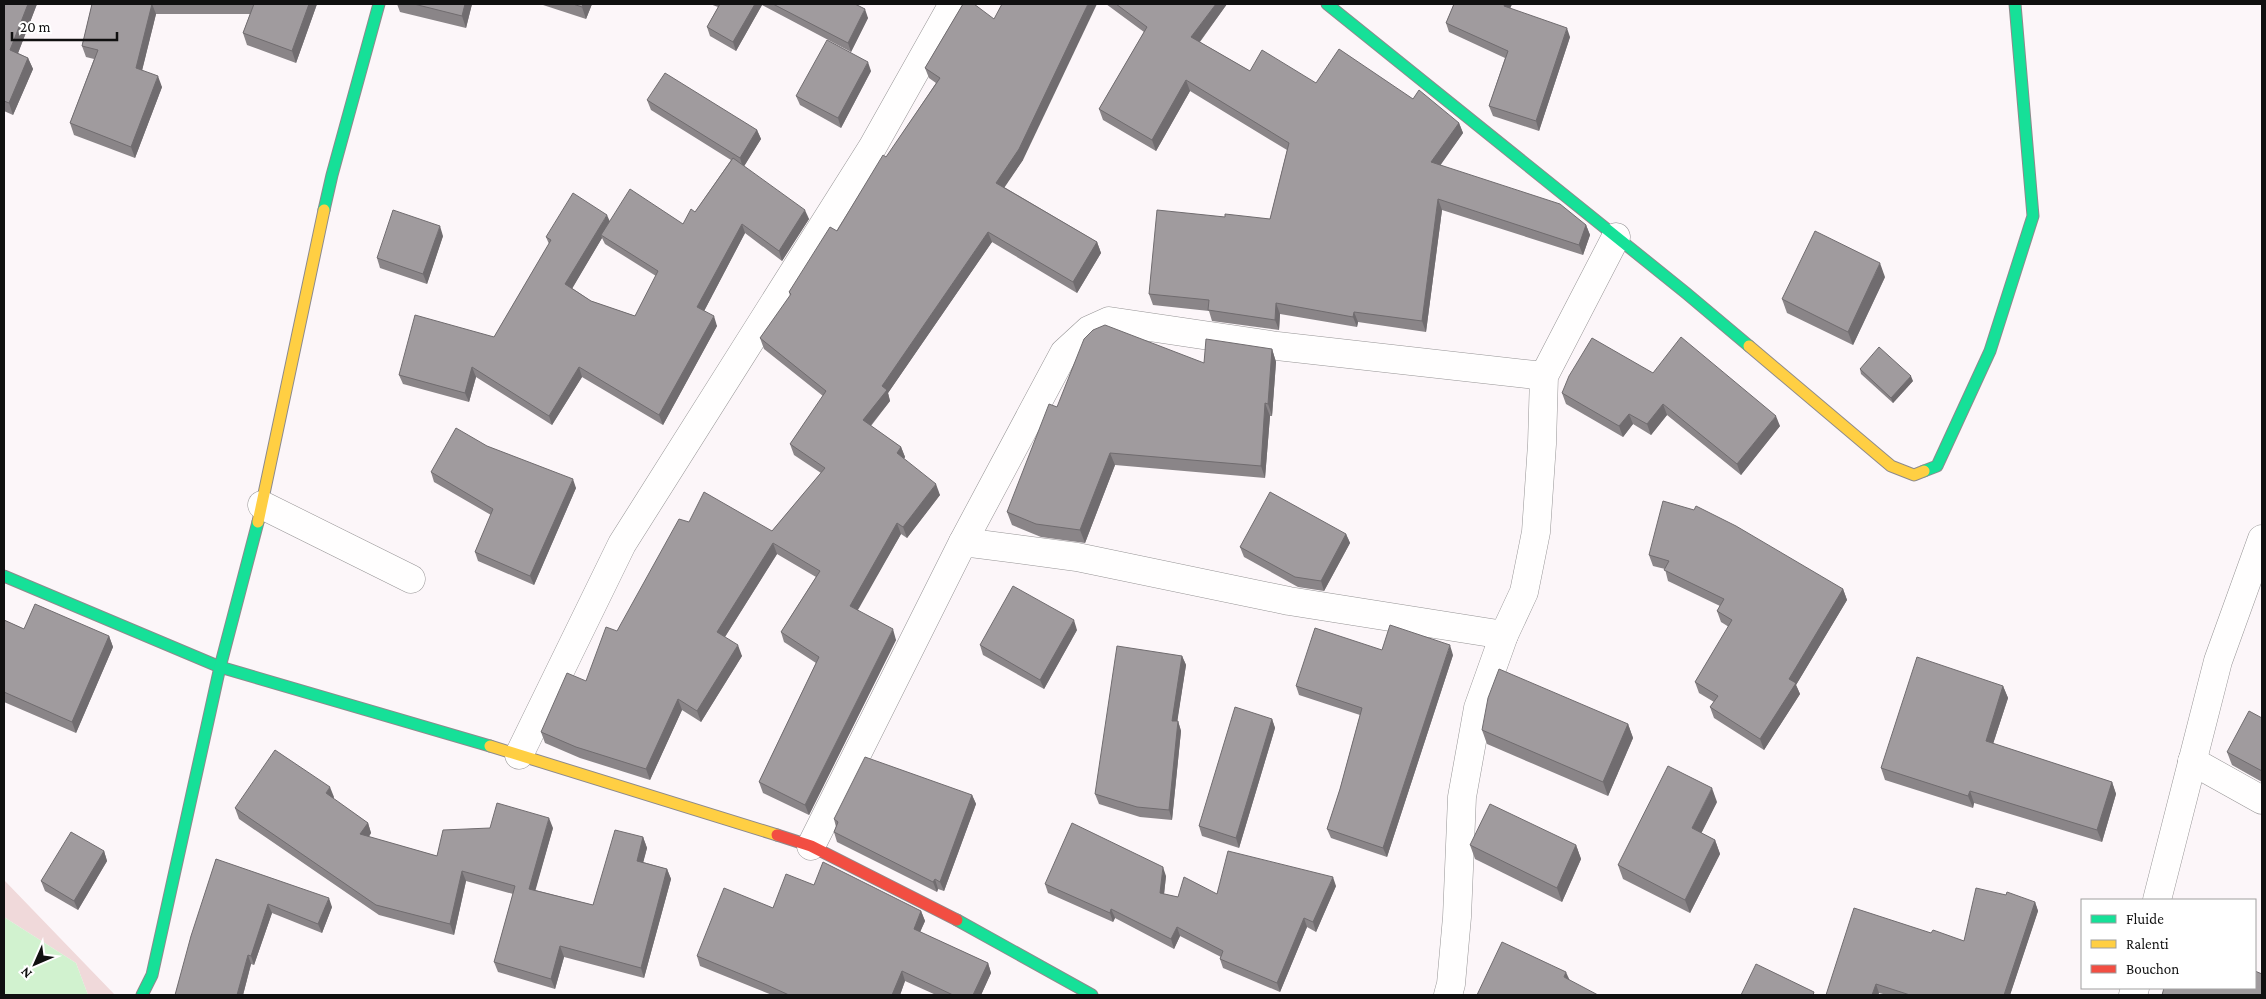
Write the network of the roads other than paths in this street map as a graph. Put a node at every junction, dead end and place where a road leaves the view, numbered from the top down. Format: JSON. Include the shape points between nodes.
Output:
{"nodes":[{"id":1,"x":380,"y":4,"type":"edge"},
{"id":2,"x":953,"y":4,"type":"edge"},
{"id":3,"x":1327,"y":4,"type":"edge"},
{"id":4,"x":2015,"y":4,"type":"edge"},
{"id":5,"x":1616,"y":237,"type":"junction"},
{"id":6,"x":1544,"y":376,"type":"junction"},
{"id":7,"x":262,"y":505,"type":"junction"},
{"id":8,"x":2262,"y":539,"type":"edge"},
{"id":9,"x":963,"y":542,"type":"junction"},
{"id":10,"x":4,"y":576,"type":"edge"},
{"id":11,"x":411,"y":579,"type":"dead end"},
{"id":12,"x":1504,"y":636,"type":"junction"},
{"id":13,"x":220,"y":667,"type":"junction"},
{"id":14,"x":519,"y":755,"type":"junction"},
{"id":15,"x":2192,"y":761,"type":"junction"},
{"id":16,"x":2262,"y":800,"type":"edge"},
{"id":17,"x":811,"y":846,"type":"junction"},
{"id":18,"x":2157,"y":899,"type":"edge"},
{"id":19,"x":142,"y":995,"type":"edge"},
{"id":20,"x":1092,"y":995,"type":"edge"},
{"id":21,"x":1448,"y":995,"type":"edge"}],
"edges":[{"from":1,"to":7,"type":"street","via":[[332,175]]},
{"from":2,"to":14,"type":"street","via":[[872,148],[622,544]]},
{"from":3,"to":5,"type":"street"},
{"from":4,"to":5,"type":"street","via":[[2033,216],[1990,352],[1937,466],[1914,475],[1891,466]]},
{"from":5,"to":6,"type":"street"},
{"from":6,"to":9,"type":"street","via":[[1277,346],[1110,321],[1089,330],[1064,353]]},
{"from":6,"to":12,"type":"street","via":[[1536,532],[1524,592]]},
{"from":7,"to":11,"type":"street"},
{"from":7,"to":13,"type":"street"},
{"from":8,"to":15,"type":"street","via":[[2218,661]]},
{"from":9,"to":12,"type":"street","via":[[1077,558],[1289,601]]},
{"from":9,"to":17,"type":"street"},
{"from":10,"to":13,"type":"street"},
{"from":12,"to":21,"type":"street","via":[[1478,708],[1462,797],[1457,917]]},
{"from":13,"to":14,"type":"street"},
{"from":13,"to":19,"type":"street","via":[[152,975]]},
{"from":14,"to":17,"type":"street"},
{"from":15,"to":16,"type":"street"},
{"from":15,"to":18,"type":"street"},
{"from":17,"to":20,"type":"street","via":[[946,914]]}]}
